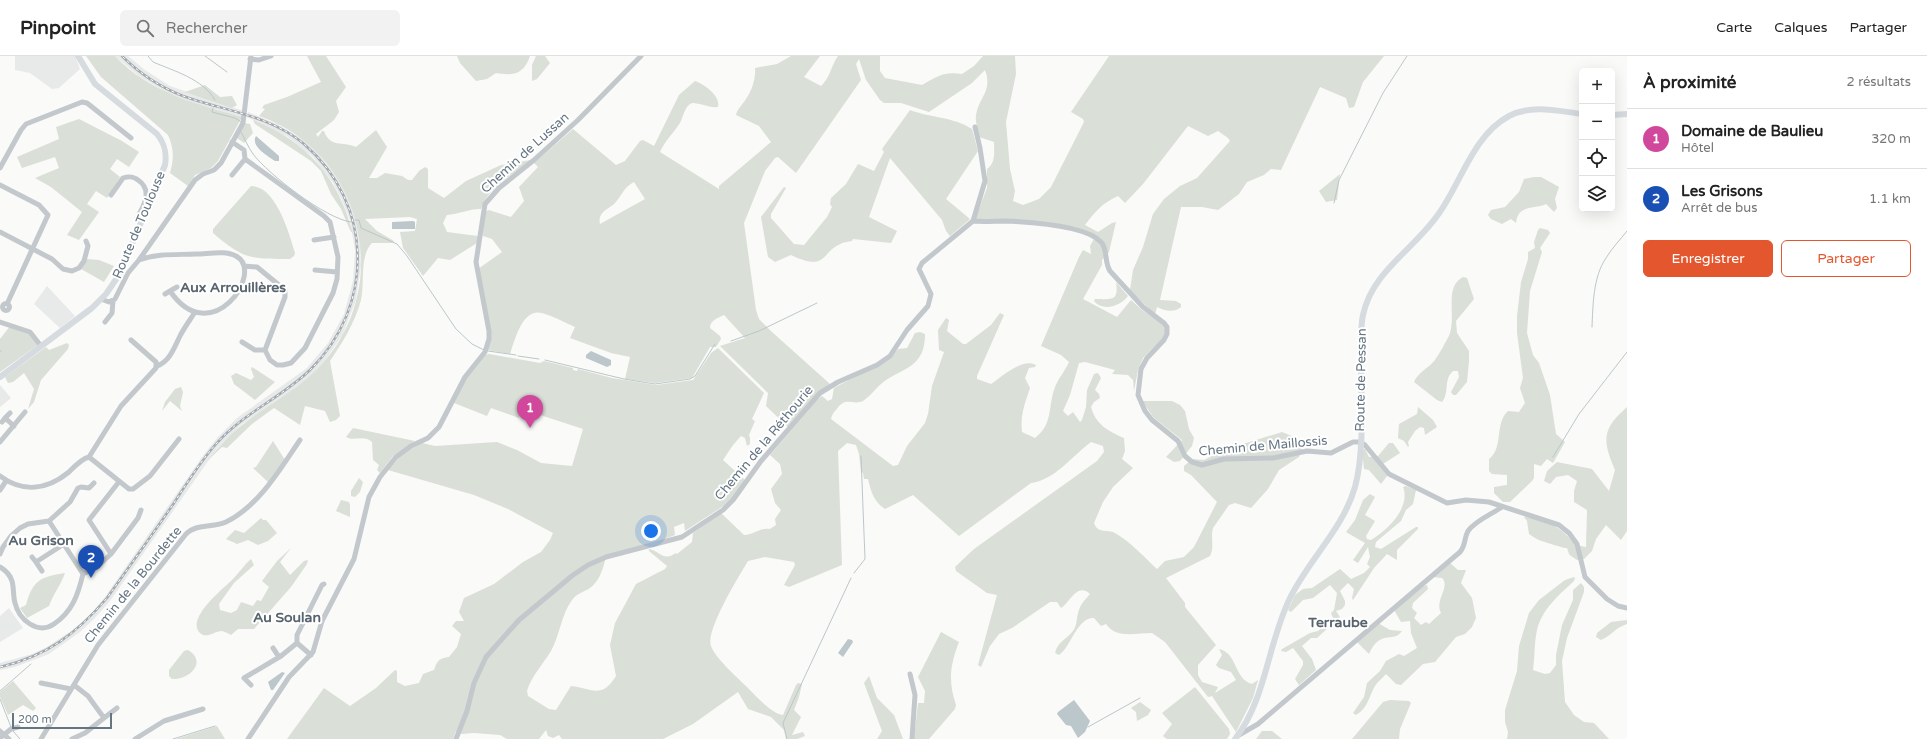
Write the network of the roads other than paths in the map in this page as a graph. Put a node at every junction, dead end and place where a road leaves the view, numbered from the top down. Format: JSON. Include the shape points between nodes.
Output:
{"nodes":[{"id":1,"x":78,"y":56,"type":"edge"},
{"id":2,"x":271,"y":56,"type":"edge"},
{"id":3,"x":641,"y":56,"type":"edge"},
{"id":4,"x":251,"y":58,"type":"edge"},
{"id":5,"x":1579,"y":114,"type":"edge"},
{"id":6,"x":1627,"y":114,"type":"edge"},
{"id":7,"x":1615,"y":115,"type":"edge"},
{"id":8,"x":974,"y":127,"type":"dead end"},
{"id":9,"x":122,"y":130,"type":"junction"},
{"id":10,"x":118,"y":136,"type":"dead end"},
{"id":11,"x":132,"y":138,"type":"dead end"},
{"id":12,"x":232,"y":142,"type":"junction"},
{"id":13,"x":245,"y":159,"type":"junction"},
{"id":14,"x":0,"y":168,"type":"edge"},
{"id":15,"x":232,"y":175,"type":"dead end"},
{"id":16,"x":0,"y":185,"type":"edge"},
{"id":17,"x":111,"y":195,"type":"dead end"},
{"id":18,"x":142,"y":221,"type":"junction"},
{"id":19,"x":973,"y":221,"type":"junction"},
{"id":20,"x":0,"y":232,"type":"edge"},
{"id":21,"x":334,"y":237,"type":"junction"},
{"id":22,"x":314,"y":240,"type":"dead end"},
{"id":23,"x":86,"y":241,"type":"dead end"},
{"id":24,"x":32,"y":248,"type":"junction"},
{"id":25,"x":139,"y":260,"type":"junction"},
{"id":26,"x":244,"y":266,"type":"junction"},
{"id":27,"x":316,"y":270,"type":"dead end"},
{"id":28,"x":337,"y":272,"type":"junction"},
{"id":29,"x":177,"y":286,"type":"dead end"},
{"id":30,"x":104,"y":297,"type":"junction"},
{"id":31,"x":113,"y":301,"type":"junction"},
{"id":32,"x":7,"y":304,"type":"dead end"},
{"id":33,"x":195,"y":312,"type":"junction"},
{"id":34,"x":0,"y":322,"type":"edge"},
{"id":35,"x":105,"y":322,"type":"dead end"},
{"id":36,"x":131,"y":340,"type":"dead end"},
{"id":37,"x":242,"y":342,"type":"dead end"},
{"id":38,"x":41,"y":346,"type":"junction"},
{"id":39,"x":265,"y":350,"type":"junction"},
{"id":40,"x":157,"y":366,"type":"junction"},
{"id":41,"x":0,"y":376,"type":"edge"},
{"id":42,"x":25,"y":412,"type":"dead end"},
{"id":43,"x":10,"y":413,"type":"dead end"},
{"id":44,"x":14,"y":426,"type":"junction"},
{"id":45,"x":179,"y":439,"type":"dead end"},
{"id":46,"x":300,"y":440,"type":"dead end"},
{"id":47,"x":0,"y":442,"type":"edge"},
{"id":48,"x":1360,"y":442,"type":"junction"},
{"id":49,"x":89,"y":457,"type":"junction"},
{"id":50,"x":0,"y":476,"type":"edge"},
{"id":51,"x":6,"y":481,"type":"junction"},
{"id":52,"x":94,"y":482,"type":"dead end"},
{"id":53,"x":118,"y":482,"type":"dead end"},
{"id":54,"x":0,"y":490,"type":"edge"},
{"id":55,"x":1502,"y":507,"type":"junction"},
{"id":56,"x":141,"y":510,"type":"dead end"},
{"id":57,"x":49,"y":521,"type":"junction"},
{"id":58,"x":64,"y":544,"type":"junction"},
{"id":59,"x":1,"y":546,"type":"edge"},
{"id":60,"x":0,"y":554,"type":"edge"},
{"id":61,"x":111,"y":554,"type":"junction"},
{"id":62,"x":32,"y":557,"type":"dead end"},
{"id":63,"x":36,"y":562,"type":"junction"},
{"id":64,"x":0,"y":567,"type":"edge"},
{"id":65,"x":42,"y":572,"type":"dead end"},
{"id":66,"x":83,"y":574,"type":"junction"},
{"id":67,"x":324,"y":584,"type":"dead end"},
{"id":68,"x":1627,"y":608,"type":"edge"},
{"id":69,"x":297,"y":643,"type":"junction"},
{"id":70,"x":273,"y":648,"type":"dead end"},
{"id":71,"x":311,"y":655,"type":"junction"},
{"id":72,"x":279,"y":657,"type":"junction"},
{"id":73,"x":910,"y":674,"type":"dead end"},
{"id":74,"x":41,"y":683,"type":"dead end"},
{"id":75,"x":251,"y":686,"type":"dead end"},
{"id":76,"x":72,"y":687,"type":"junction"},
{"id":77,"x":117,"y":708,"type":"dead end"},
{"id":78,"x":203,"y":709,"type":"dead end"},
{"id":79,"x":104,"y":718,"type":"junction"},
{"id":80,"x":18,"y":727,"type":"dead end"},
{"id":81,"x":1,"y":734,"type":"edge"},
{"id":82,"x":1237,"y":737,"type":"edge"},
{"id":83,"x":9,"y":739,"type":"edge"},
{"id":84,"x":41,"y":739,"type":"edge"},
{"id":85,"x":72,"y":739,"type":"edge"},
{"id":86,"x":134,"y":739,"type":"edge"},
{"id":87,"x":248,"y":739,"type":"edge"},
{"id":88,"x":456,"y":739,"type":"edge"},
{"id":89,"x":912,"y":739,"type":"edge"}],
"edges":[{"from":1,"to":18,"type":"main road","name":"Route de Toulouse","via":[[95,84],[157,134],[164,144],[165,165]]},
{"from":2,"to":4,"type":"street","via":[[259,60]]},
{"from":3,"to":71,"type":"street","name":"Chemin de Lussan","via":[[578,120],[499,188],[485,204],[476,262],[489,331],[488,345],[465,377],[433,434],[403,450],[372,489],[354,559],[322,621]]},
{"from":4,"to":12,"type":"street","via":[[244,119]]},
{"from":5,"to":48,"type":"main road","name":"Route de Pessan","via":[[1550,109],[1528,110],[1510,116],[1494,126],[1481,141],[1438,215],[1382,276],[1366,304],[1362,324]]},
{"from":6,"to":7,"type":"main road"},
{"from":8,"to":19,"type":"street","via":[[986,181]]},
{"from":9,"to":10,"type":"street"},
{"from":9,"to":11,"type":"street"},
{"from":9,"to":14,"type":"street","via":[[87,103],[82,102],[26,124]]},
{"from":12,"to":13,"type":"street","via":[[244,150]]},
{"from":12,"to":25,"type":"street","via":[[218,167],[195,180]]},
{"from":13,"to":15,"type":"street"},
{"from":13,"to":21,"type":"street","via":[[328,219]]},
{"from":16,"to":24,"type":"street","via":[[36,203],[48,213]]},
{"from":17,"to":18,"type":"street","via":[[123,178],[131,176],[140,181],[147,193],[137,218]]},
{"from":18,"to":30,"type":"main road","name":"Route de Toulouse","via":[[121,270]]},
{"from":19,"to":48,"type":"street","name":"Chemin de Maillossis","via":[[1056,226],[1088,234],[1101,242],[1110,271],[1143,307],[1167,326],[1164,340],[1147,358],[1141,369],[1138,395],[1152,420],[1178,441],[1185,456],[1192,462],[1202,465],[1224,459],[1274,458],[1303,452],[1331,453],[1350,443]]},
{"from":19,"to":88,"type":"street","name":"Chemin de la Réthourie","via":[[922,263],[919,269],[931,294],[930,301],[890,356],[820,393],[761,461],[728,505],[682,536],[606,557],[588,565],[519,620],[486,657]]},
{"from":20,"to":24,"type":"street"},
{"from":21,"to":22,"type":"street"},
{"from":21,"to":28,"type":"street"},
{"from":23,"to":24,"type":"street","via":[[88,246],[85,257],[76,270],[63,268]]},
{"from":24,"to":32,"type":"street"},
{"from":25,"to":26,"type":"street","via":[[159,255],[228,254],[239,258]]},
{"from":25,"to":31,"type":"street","via":[[128,273]]},
{"from":26,"to":33,"type":"street","via":[[240,287],[229,304],[213,312]]},
{"from":26,"to":39,"type":"street","via":[[257,267],[285,290],[285,297]]},
{"from":27,"to":28,"type":"street"},
{"from":28,"to":39,"type":"street","via":[[333,293],[302,352],[291,363],[280,365],[270,360]]},
{"from":29,"to":33,"type":"street","via":[[167,292]]},
{"from":30,"to":31,"type":"street","via":[[109,302]]},
{"from":30,"to":38,"type":"main road","name":"Route de Toulouse"},
{"from":31,"to":35,"type":"street","via":[[112,313]]},
{"from":33,"to":40,"type":"street","via":[[180,335],[172,354]]},
{"from":34,"to":38,"type":"street","via":[[30,332]]},
{"from":36,"to":40,"type":"street","via":[[156,362]]},
{"from":37,"to":39,"type":"street","via":[[256,350]]},
{"from":38,"to":41,"type":"main road","name":"Route de Toulouse"},
{"from":40,"to":49,"type":"street","via":[[121,406]]},
{"from":42,"to":44,"type":"street"},
{"from":43,"to":44,"type":"street","via":[[4,420]]},
{"from":44,"to":47,"type":"street"},
{"from":45,"to":49,"type":"street","via":[[150,476],[133,489],[129,489]]},
{"from":46,"to":76,"type":"street","name":"Chemin de la Bourdette","via":[[270,483],[244,510],[225,522],[194,528],[186,534],[98,645]]},
{"from":48,"to":55,"type":"street","via":[[1390,474],[1434,498],[1447,503],[1477,500]]},
{"from":48,"to":82,"type":"main road","name":"Route de Pessan","via":[[1357,478],[1348,506],[1291,597],[1276,632],[1256,700]]},
{"from":49,"to":51,"type":"street","via":[[48,486],[19,486]]},
{"from":50,"to":51,"type":"street"},
{"from":51,"to":54,"type":"street"},
{"from":52,"to":57,"type":"street","via":[[89,488],[78,488],[70,502]]},
{"from":53,"to":61,"type":"street","via":[[89,520]]},
{"from":55,"to":68,"type":"street","via":[[1564,528],[1577,544],[1585,577],[1606,598],[1618,606]]},
{"from":55,"to":82,"type":"street","via":[[1473,526],[1466,535],[1460,552],[1258,724]]},
{"from":56,"to":61,"type":"street","via":[[138,518]]},
{"from":57,"to":58,"type":"street"},
{"from":57,"to":59,"type":"street","via":[[23,527]]},
{"from":58,"to":63,"type":"street"},
{"from":58,"to":66,"type":"street"},
{"from":59,"to":60,"type":"street"},
{"from":61,"to":66,"type":"street"},
{"from":62,"to":63,"type":"street"},
{"from":63,"to":65,"type":"street"},
{"from":64,"to":66,"type":"street","via":[[6,571],[12,582],[15,603],[20,613],[30,624],[41,628],[54,624],[69,610],[80,590]]},
{"from":67,"to":69,"type":"street","via":[[297,636]]},
{"from":69,"to":71,"type":"street"},
{"from":69,"to":72,"type":"street"},
{"from":70,"to":72,"type":"street"},
{"from":71,"to":87,"type":"street","name":"Chemin de Lussan","via":[[289,677]]},
{"from":72,"to":75,"type":"street","via":[[244,678]]},
{"from":73,"to":89,"type":"street","via":[[915,694]]},
{"from":74,"to":76,"type":"street"},
{"from":76,"to":79,"type":"street","via":[[88,696]]},
{"from":76,"to":84,"type":"street","name":"Chemin de la Bourdette"},
{"from":77,"to":79,"type":"street"},
{"from":78,"to":86,"type":"street","via":[[164,721]]},
{"from":79,"to":85,"type":"street","via":[[90,731]]},
{"from":80,"to":81,"type":"street"},
{"from":81,"to":83,"type":"street"}]}
